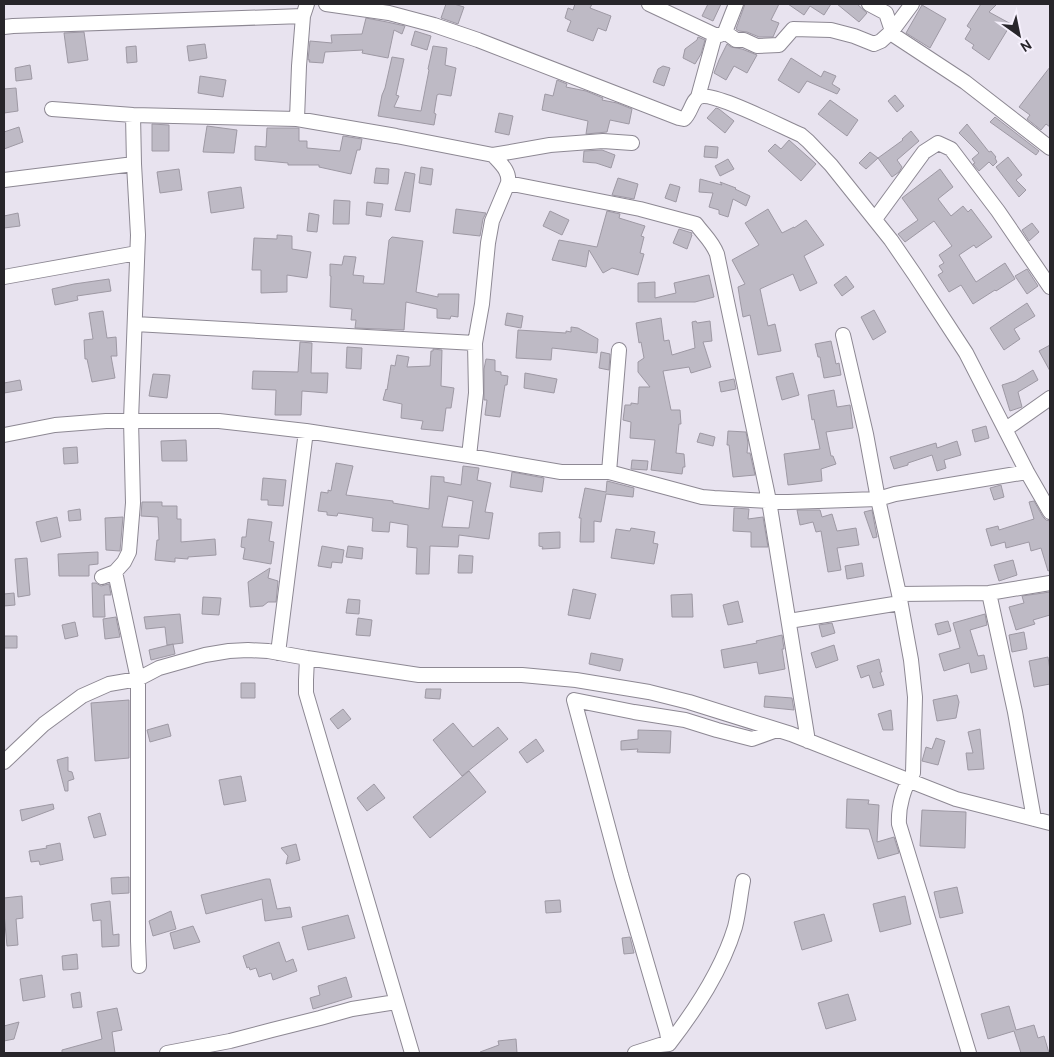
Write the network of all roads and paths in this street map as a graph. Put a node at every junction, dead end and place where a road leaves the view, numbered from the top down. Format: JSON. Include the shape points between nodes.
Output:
{"nodes":[{"id":1,"x":326,"y":4,"type":"edge"},
{"id":2,"x":650,"y":4,"type":"edge"},
{"id":3,"x":736,"y":4,"type":"edge"},
{"id":4,"x":869,"y":4,"type":"edge"},
{"id":5,"x":912,"y":4,"type":"edge"},
{"id":6,"x":305,"y":10,"type":"edge"},
{"id":7,"x":4,"y":27,"type":"edge"},
{"id":8,"x":892,"y":31,"type":"junction"},
{"id":9,"x":720,"y":34,"type":"junction"},
{"id":10,"x":698,"y":97,"type":"junction"},
{"id":11,"x":52,"y":109,"type":"dead end"},
{"id":12,"x":133,"y":115,"type":"junction"},
{"id":13,"x":297,"y":119,"type":"junction"},
{"id":14,"x":632,"y":143,"type":"dead end"},
{"id":15,"x":1050,"y":148,"type":"edge"},
{"id":16,"x":493,"y":155,"type":"junction"},
{"id":17,"x":134,"y":164,"type":"junction"},
{"id":18,"x":4,"y":180,"type":"edge"},
{"id":19,"x":508,"y":183,"type":"junction"},
{"id":20,"x":875,"y":220,"type":"junction"},
{"id":21,"x":137,"y":254,"type":"junction"},
{"id":22,"x":4,"y":276,"type":"edge"},
{"id":23,"x":1050,"y":287,"type":"edge"},
{"id":24,"x":135,"y":324,"type":"junction"},
{"id":25,"x":843,"y":335,"type":"dead end"},
{"id":26,"x":474,"y":343,"type":"junction"},
{"id":27,"x":619,"y":350,"type":"dead end"},
{"id":28,"x":1050,"y":398,"type":"edge"},
{"id":29,"x":131,"y":420,"type":"junction"},
{"id":30,"x":1006,"y":429,"type":"junction"},
{"id":31,"x":306,"y":431,"type":"junction"},
{"id":32,"x":4,"y":435,"type":"edge"},
{"id":33,"x":469,"y":456,"type":"junction"},
{"id":34,"x":609,"y":472,"type":"junction"},
{"id":35,"x":1027,"y":472,"type":"junction"},
{"id":36,"x":878,"y":498,"type":"junction"},
{"id":37,"x":769,"y":501,"type":"junction"},
{"id":38,"x":1049,"y":507,"type":"edge"},
{"id":39,"x":1050,"y":583,"type":"edge"},
{"id":40,"x":988,"y":593,"type":"junction"},
{"id":41,"x":899,"y":598,"type":"junction"},
{"id":42,"x":790,"y":621,"type":"junction"},
{"id":43,"x":278,"y":653,"type":"junction"},
{"id":44,"x":308,"y":658,"type":"junction"},
{"id":45,"x":138,"y":679,"type":"junction"},
{"id":46,"x":777,"y":730,"type":"junction"},
{"id":47,"x":808,"y":741,"type":"junction"},
{"id":48,"x":4,"y":762,"type":"edge"},
{"id":49,"x":908,"y":780,"type":"junction"},
{"id":50,"x":1034,"y":819,"type":"junction"},
{"id":51,"x":1050,"y":823,"type":"edge"},
{"id":52,"x":743,"y":881,"type":"dead end"},
{"id":53,"x":139,"y":966,"type":"dead end"},
{"id":54,"x":396,"y":1002,"type":"junction"},
{"id":55,"x":666,"y":1048,"type":"edge"},
{"id":56,"x":167,"y":1053,"type":"edge"},
{"id":57,"x":412,"y":1053,"type":"edge"},
{"id":58,"x":635,"y":1053,"type":"edge"},
{"id":59,"x":969,"y":1053,"type":"edge"}],
"edges":[{"from":1,"to":10,"type":"street","via":[[389,13],[434,25],[679,118],[684,119],[688,115]]},
{"from":2,"to":9,"type":"street"},
{"from":3,"to":9,"type":"street"},
{"from":4,"to":8,"type":"street","via":[[886,14]]},
{"from":5,"to":8,"type":"street"},
{"from":6,"to":7,"type":"street"},
{"from":6,"to":13,"type":"street"},
{"from":8,"to":9,"type":"street","via":[[874,44],[831,30],[793,29],[779,45],[756,46]]},
{"from":8,"to":15,"type":"street"},
{"from":9,"to":10,"type":"street"},
{"from":10,"to":20,"type":"street","via":[[718,99],[800,135],[831,164]]},
{"from":11,"to":12,"type":"street"},
{"from":12,"to":13,"type":"street"},
{"from":12,"to":17,"type":"street"},
{"from":13,"to":16,"type":"street"},
{"from":14,"to":16,"type":"street","via":[[603,141],[550,145]]},
{"from":16,"to":19,"type":"street","via":[[506,170]]},
{"from":17,"to":18,"type":"street"},
{"from":17,"to":21,"type":"street"},
{"from":19,"to":26,"type":"street","via":[[492,221]]},
{"from":19,"to":37,"type":"street","via":[[640,209],[696,224],[708,238],[717,254]]},
{"from":20,"to":23,"type":"street","via":[[924,152],[938,143],[951,149]]},
{"from":20,"to":30,"type":"street","via":[[966,353]]},
{"from":21,"to":22,"type":"street"},
{"from":21,"to":24,"type":"street"},
{"from":24,"to":26,"type":"street"},
{"from":24,"to":29,"type":"street"},
{"from":25,"to":36,"type":"street"},
{"from":26,"to":33,"type":"street","via":[[476,393]]},
{"from":27,"to":34,"type":"street"},
{"from":28,"to":30,"type":"street"},
{"from":29,"to":31,"type":"street","via":[[220,421]]},
{"from":29,"to":32,"type":"street","via":[[55,425]]},
{"from":29,"to":45,"type":"street","via":[[133,503],[129,552],[124,562],[109,575]]},
{"from":30,"to":35,"type":"street"},
{"from":31,"to":33,"type":"street"},
{"from":31,"to":43,"type":"street"},
{"from":33,"to":34,"type":"street","via":[[562,472]]},
{"from":34,"to":37,"type":"street","via":[[702,497]]},
{"from":35,"to":36,"type":"street"},
{"from":35,"to":38,"type":"street"},
{"from":36,"to":37,"type":"street"},
{"from":36,"to":41,"type":"street"},
{"from":37,"to":42,"type":"street"},
{"from":39,"to":40,"type":"street"},
{"from":40,"to":41,"type":"street"},
{"from":40,"to":50,"type":"street","via":[[1015,712]]},
{"from":41,"to":42,"type":"street"},
{"from":41,"to":49,"type":"street","via":[[915,697],[913,773]]},
{"from":42,"to":47,"type":"street"},
{"from":43,"to":44,"type":"street"},
{"from":43,"to":45,"type":"street","via":[[248,650],[204,655],[160,668]]},
{"from":44,"to":46,"type":"street","via":[[419,675],[522,675],[576,680],[649,692]]},
{"from":44,"to":54,"type":"street","via":[[306,693]]},
{"from":45,"to":48,"type":"street","via":[[109,684],[82,696],[44,724]]},
{"from":45,"to":53,"type":"street"},
{"from":46,"to":47,"type":"street"},
{"from":46,"to":55,"type":"street","via":[[752,739],[685,720],[574,700],[667,1032]]},
{"from":47,"to":49,"type":"street"},
{"from":49,"to":50,"type":"street","via":[[956,799]]},
{"from":49,"to":59,"type":"street","via":[[898,813],[899,824]]},
{"from":50,"to":51,"type":"street"},
{"from":52,"to":55,"type":"street","via":[[735,926],[718,969]]},
{"from":54,"to":56,"type":"street","via":[[352,1009],[230,1041]]},
{"from":54,"to":57,"type":"street"},
{"from":55,"to":58,"type":"street"}]}
